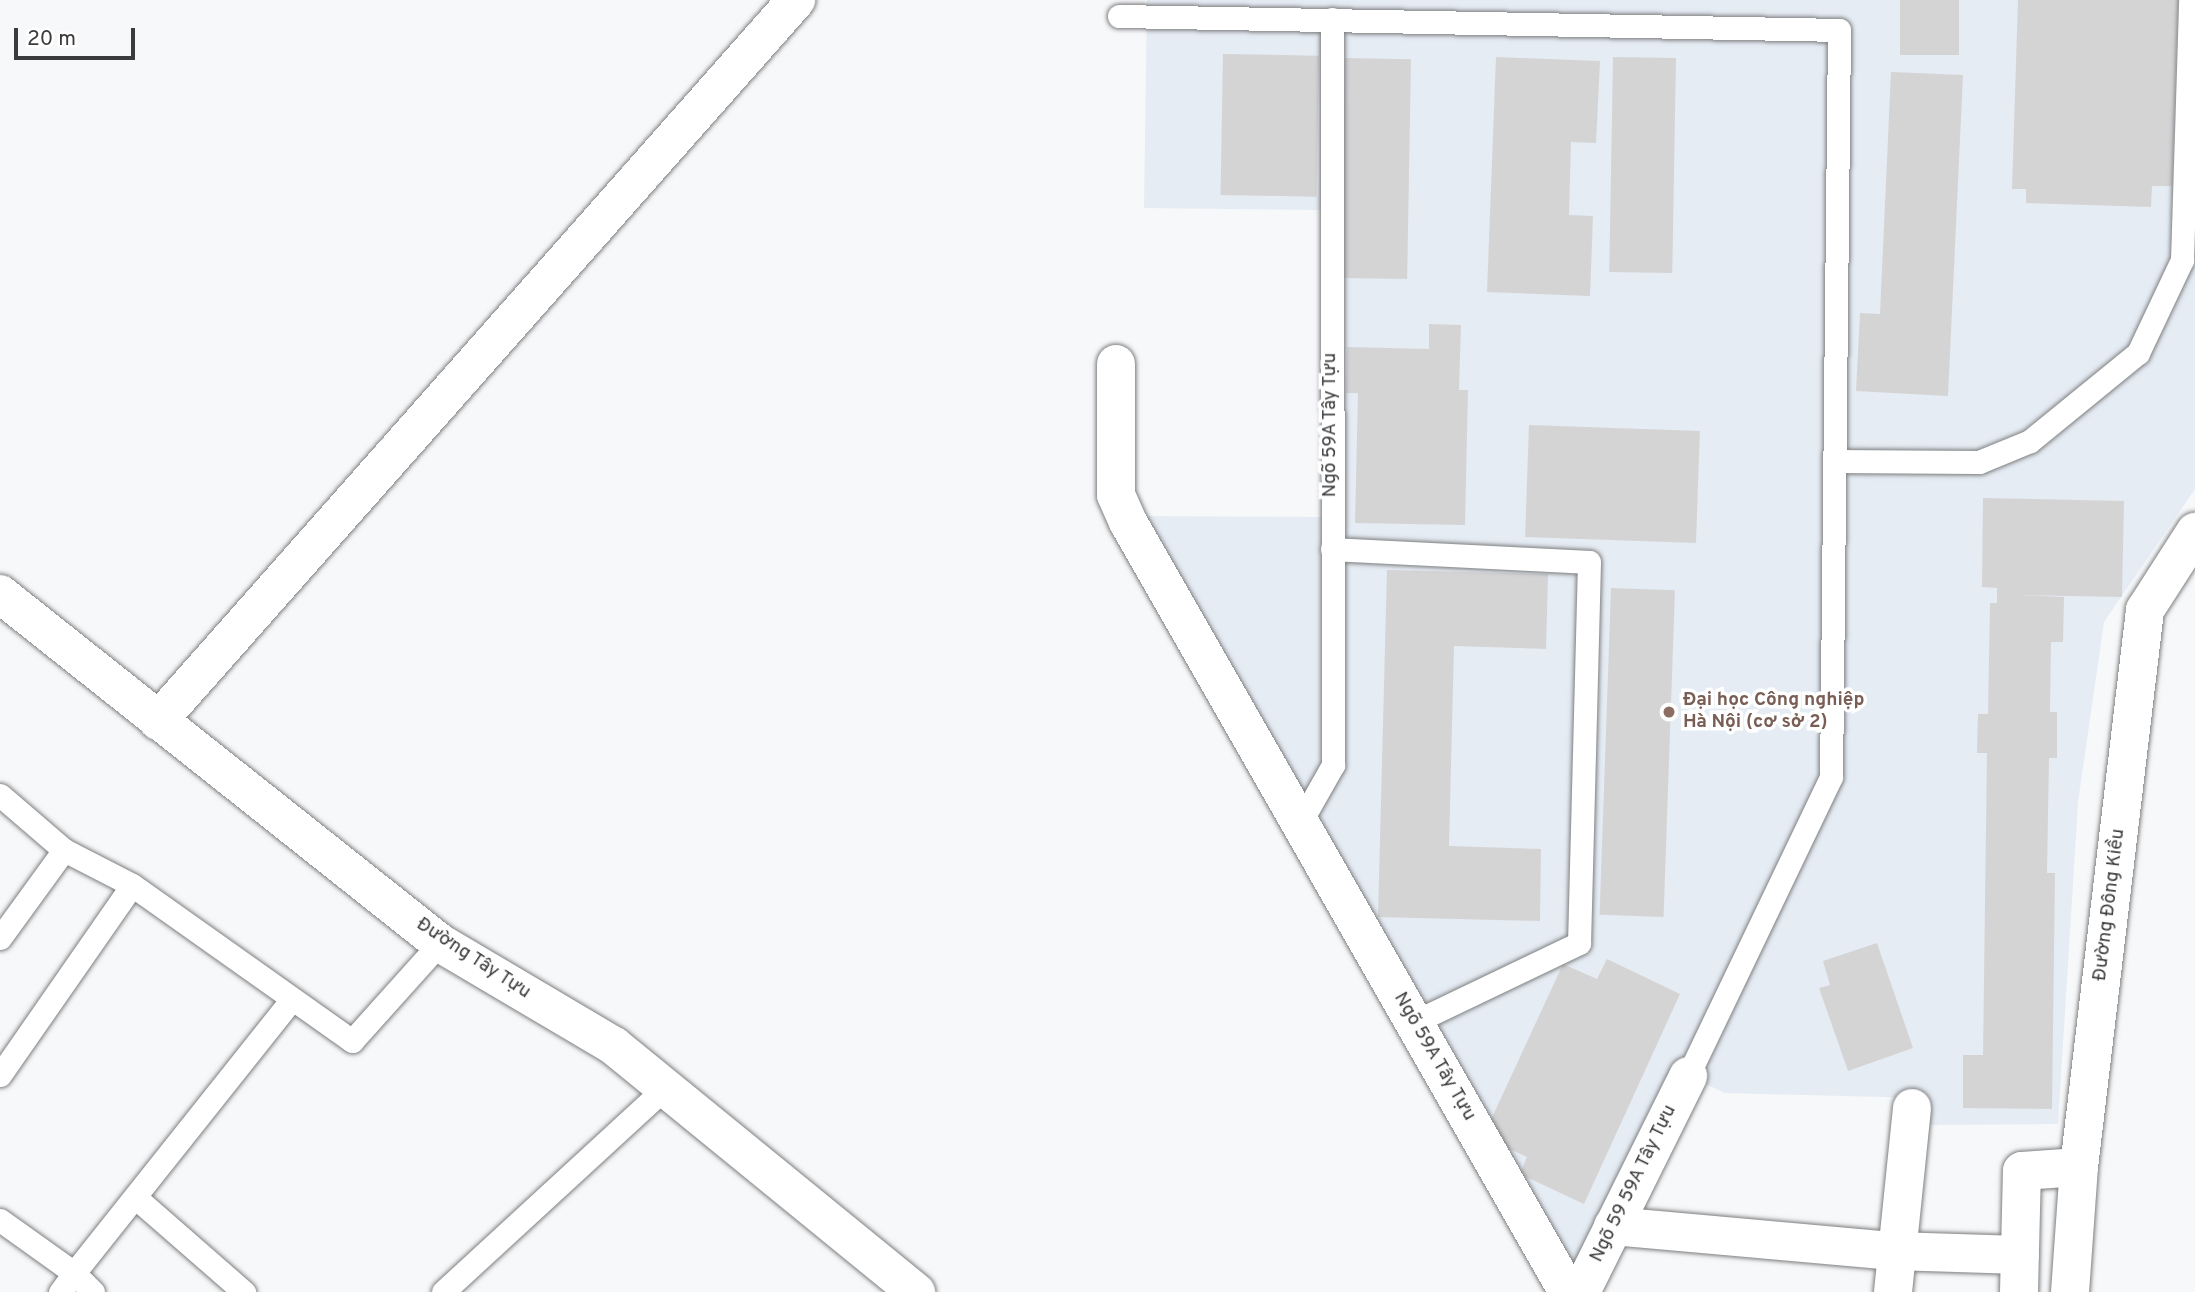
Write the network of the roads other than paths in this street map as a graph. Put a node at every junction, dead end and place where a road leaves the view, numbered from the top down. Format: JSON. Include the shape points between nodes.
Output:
{"nodes":[{"id":1,"x":796,"y":0,"type":"edge"},
{"id":2,"x":2190,"y":0,"type":"edge"},
{"id":3,"x":1119,"y":16,"type":"dead end"},
{"id":4,"x":1332,"y":19,"type":"junction"},
{"id":5,"x":1116,"y":364,"type":"dead end"},
{"id":6,"x":1834,"y":461,"type":"junction"},
{"id":7,"x":2195,"y":532,"type":"edge"},
{"id":8,"x":1332,"y":549,"type":"junction"},
{"id":9,"x":0,"y":594,"type":"edge"},
{"id":10,"x":158,"y":721,"type":"junction"},
{"id":11,"x":0,"y":795,"type":"edge"},
{"id":12,"x":1300,"y":823,"type":"junction"},
{"id":13,"x":64,"y":850,"type":"junction"},
{"id":14,"x":132,"y":885,"type":"junction"},
{"id":15,"x":0,"y":939,"type":"edge"},
{"id":16,"x":440,"y":943,"type":"junction"},
{"id":17,"x":292,"y":999,"type":"junction"},
{"id":18,"x":1414,"y":1022,"type":"junction"},
{"id":19,"x":0,"y":1075,"type":"edge"},
{"id":20,"x":1688,"y":1076,"type":"joint"},
{"id":21,"x":665,"y":1087,"type":"junction"},
{"id":22,"x":1912,"y":1108,"type":"dead end"},
{"id":23,"x":2079,"y":1167,"type":"junction"},
{"id":24,"x":135,"y":1197,"type":"junction"},
{"id":25,"x":0,"y":1220,"type":"edge"},
{"id":26,"x":1613,"y":1227,"type":"junction"},
{"id":27,"x":1894,"y":1251,"type":"junction"},
{"id":28,"x":2019,"y":1274,"type":"edge"},
{"id":29,"x":67,"y":1283,"type":"edge"},
{"id":30,"x":93,"y":1292,"type":"edge"},
{"id":31,"x":243,"y":1292,"type":"edge"},
{"id":32,"x":443,"y":1292,"type":"edge"},
{"id":33,"x":916,"y":1292,"type":"edge"},
{"id":34,"x":1568,"y":1292,"type":"edge"},
{"id":35,"x":1581,"y":1292,"type":"edge"},
{"id":36,"x":1893,"y":1292,"type":"edge"},
{"id":37,"x":2070,"y":1292,"type":"edge"}],
"edges":[{"from":1,"to":10,"type":"street"},
{"from":2,"to":6,"type":"lane","via":[[2182,260],[2138,354],[2030,441],[1979,462]]},
{"from":3,"to":4,"type":"lane"},
{"from":4,"to":6,"type":"lane","via":[[1839,30]]},
{"from":4,"to":8,"type":"lane","name":"Ngõ 59A Tây Tựu"},
{"from":5,"to":12,"type":"street","name":"Ngõ 59A Tây Tựu","via":[[1116,495]]},
{"from":6,"to":20,"type":"lane","via":[[1831,777]]},
{"from":7,"to":23,"type":"street","name":"Đường Đông Kiều","via":[[2146,610]]},
{"from":8,"to":12,"type":"lane","name":"Ngõ 59A Tây Tựu","via":[[1333,765]]},
{"from":8,"to":18,"type":"lane","via":[[1589,562],[1579,943]]},
{"from":9,"to":10,"type":"street","name":"Đường Tây Tựu"},
{"from":10,"to":16,"type":"street","name":"Đường Tây Tựu"},
{"from":11,"to":13,"type":"lane"},
{"from":12,"to":18,"type":"street","name":"Ngõ 59A Tây Tựu"},
{"from":13,"to":14,"type":"lane"},
{"from":13,"to":15,"type":"lane"},
{"from":14,"to":17,"type":"lane"},
{"from":14,"to":19,"type":"lane"},
{"from":16,"to":17,"type":"lane","via":[[352,1041]]},
{"from":16,"to":21,"type":"street","name":"Đường Tây Tựu","via":[[614,1046]]},
{"from":17,"to":24,"type":"lane"},
{"from":18,"to":34,"type":"street","name":"Ngõ 59A Tây Tựu"},
{"from":20,"to":26,"type":"street","name":"Ngõ 59 59A Tây Tựu"},
{"from":21,"to":32,"type":"lane"},
{"from":21,"to":33,"type":"street","name":"Đường Tây Tựu"},
{"from":22,"to":27,"type":"street"},
{"from":23,"to":28,"type":"street","via":[[2022,1171]]},
{"from":23,"to":37,"type":"street","name":"Đường Đông Kiều"},
{"from":24,"to":29,"type":"lane"},
{"from":24,"to":31,"type":"lane"},
{"from":25,"to":29,"type":"lane"},
{"from":26,"to":27,"type":"street"},
{"from":26,"to":35,"type":"street","name":"Ngõ 59 59A Tây Tựu"},
{"from":27,"to":28,"type":"street"},
{"from":27,"to":36,"type":"street"},
{"from":29,"to":30,"type":"lane"}]}
